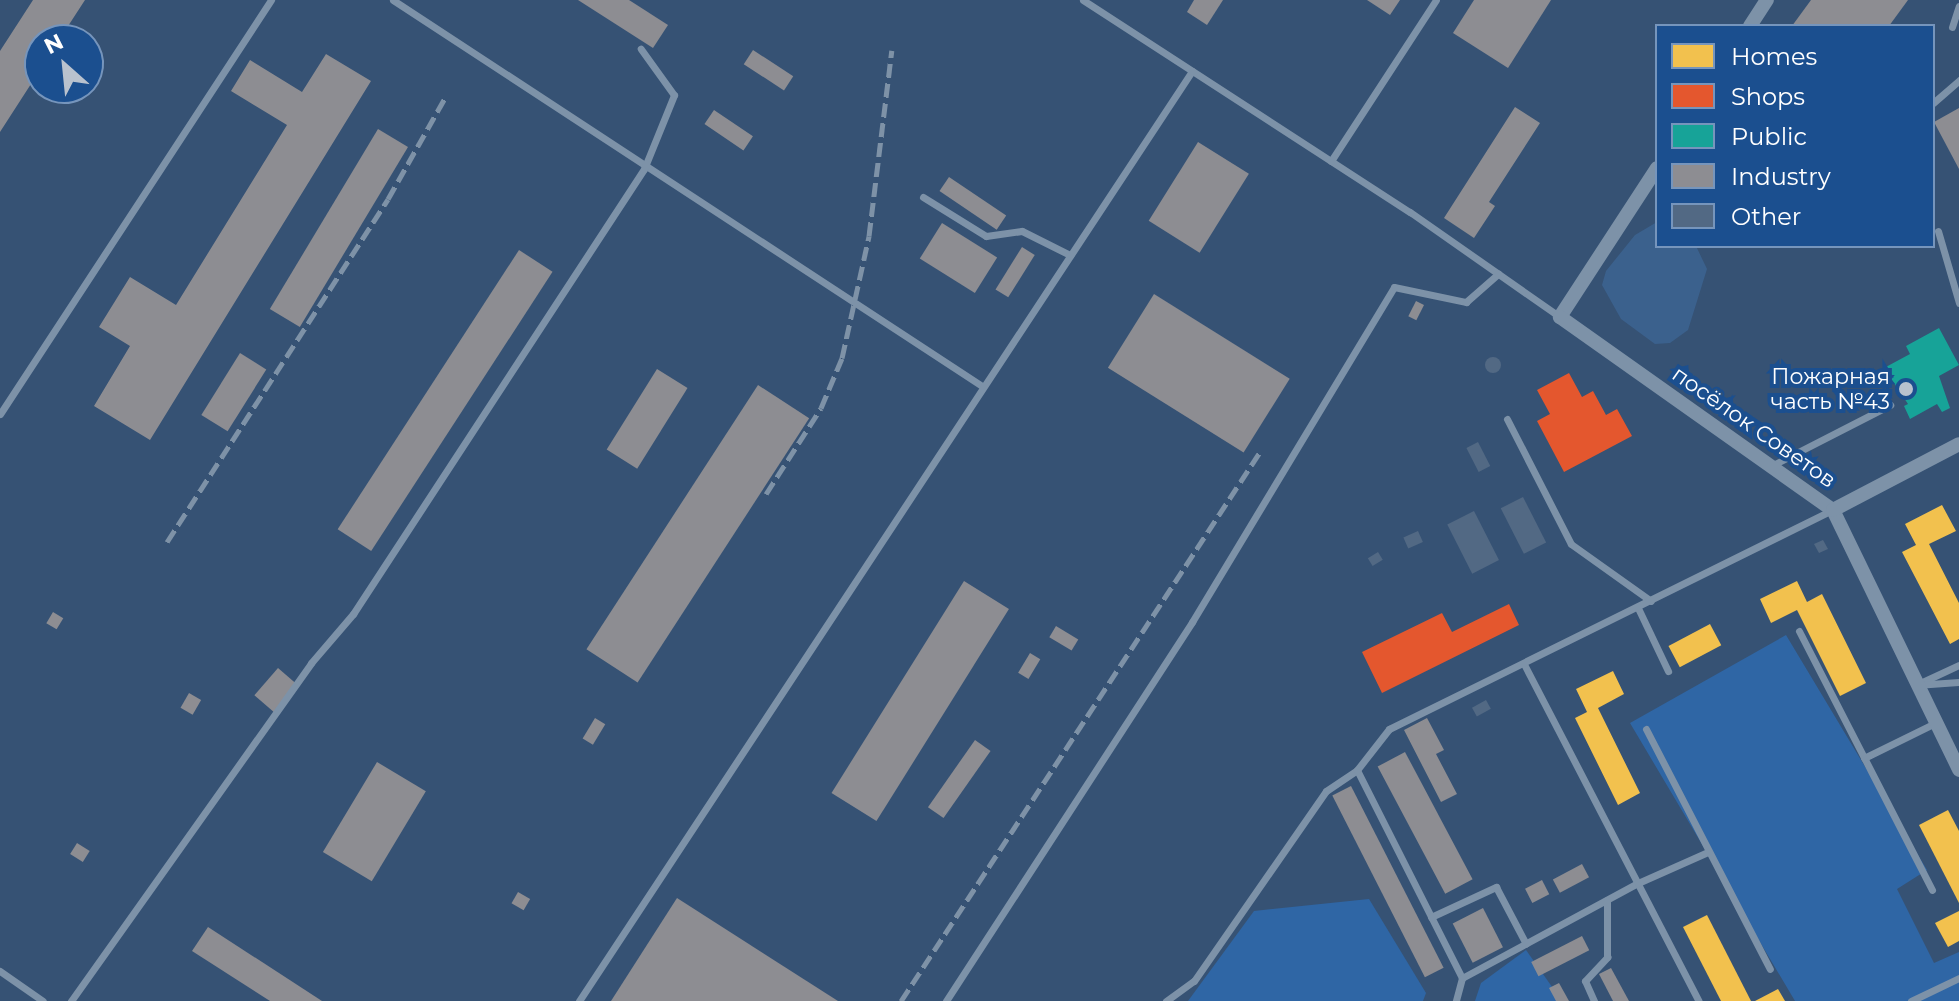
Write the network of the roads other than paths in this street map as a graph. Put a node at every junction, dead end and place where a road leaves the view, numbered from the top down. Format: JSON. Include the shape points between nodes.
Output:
{"nodes":[{"id":1,"x":271,"y":0,"type":"edge"},
{"id":2,"x":1083,"y":0,"type":"edge"},
{"id":3,"x":1101,"y":0,"type":"edge"},
{"id":4,"x":1436,"y":0,"type":"edge"},
{"id":5,"x":1767,"y":0,"type":"edge"},
{"id":6,"x":398,"y":2,"type":"edge"},
{"id":7,"x":1959,"y":6,"type":"edge"},
{"id":8,"x":1096,"y":9,"type":"junction"},
{"id":9,"x":1751,"y":24,"type":"edge"},
{"id":10,"x":1952,"y":27,"type":"dead end"},
{"id":11,"x":641,"y":49,"type":"dead end"},
{"id":12,"x":1192,"y":71,"type":"junction"},
{"id":13,"x":1959,"y":80,"type":"edge"},
{"id":14,"x":1935,"y":101,"type":"edge"},
{"id":15,"x":1331,"y":161,"type":"junction"},
{"id":16,"x":644,"y":169,"type":"junction"},
{"id":17,"x":1655,"y":171,"type":"edge"},
{"id":18,"x":923,"y":197,"type":"dead end"},
{"id":19,"x":1938,"y":231,"type":"dead end"},
{"id":20,"x":1070,"y":255,"type":"junction"},
{"id":21,"x":1498,"y":274,"type":"junction"},
{"id":22,"x":1959,"y":303,"type":"edge"},
{"id":23,"x":1560,"y":317,"type":"junction"},
{"id":24,"x":982,"y":386,"type":"junction"},
{"id":25,"x":1890,"y":405,"type":"dead end"},
{"id":26,"x":0,"y":414,"type":"edge"},
{"id":27,"x":1507,"y":419,"type":"dead end"},
{"id":28,"x":1959,"y":444,"type":"edge"},
{"id":29,"x":1771,"y":466,"type":"junction"},
{"id":30,"x":1833,"y":510,"type":"junction"},
{"id":31,"x":1651,"y":601,"type":"junction"},
{"id":32,"x":1638,"y":608,"type":"junction"},
{"id":33,"x":1799,"y":631,"type":"dead end"},
{"id":34,"x":1959,"y":665,"type":"edge"},
{"id":35,"x":1525,"y":666,"type":"junction"},
{"id":36,"x":1668,"y":671,"type":"dead end"},
{"id":37,"x":1959,"y":682,"type":"edge"},
{"id":38,"x":1916,"y":685,"type":"junction"},
{"id":39,"x":1935,"y":723,"type":"junction"},
{"id":40,"x":1646,"y":729,"type":"dead end"},
{"id":41,"x":1864,"y":758,"type":"junction"},
{"id":42,"x":1357,"y":770,"type":"junction"},
{"id":43,"x":1959,"y":770,"type":"edge"},
{"id":44,"x":1708,"y":852,"type":"junction"},
{"id":45,"x":1638,"y":883,"type":"junction"},
{"id":46,"x":1932,"y":890,"type":"dead end"},
{"id":47,"x":1607,"y":900,"type":"junction"},
{"id":48,"x":1431,"y":917,"type":"junction"},
{"id":49,"x":1526,"y":944,"type":"junction"},
{"id":50,"x":1770,"y":969,"type":"dead end"},
{"id":51,"x":0,"y":971,"type":"edge"},
{"id":52,"x":1462,"y":978,"type":"junction"},
{"id":53,"x":1959,"y":978,"type":"edge"},
{"id":54,"x":43,"y":1001,"type":"edge"},
{"id":55,"x":71,"y":1001,"type":"edge"},
{"id":56,"x":579,"y":1001,"type":"edge"},
{"id":57,"x":946,"y":1001,"type":"edge"},
{"id":58,"x":1166,"y":1001,"type":"edge"},
{"id":59,"x":1456,"y":1001,"type":"edge"},
{"id":60,"x":1594,"y":1001,"type":"edge"},
{"id":61,"x":1699,"y":1001,"type":"edge"},
{"id":62,"x":1911,"y":1001,"type":"edge"}],
"edges":[{"from":1,"to":26,"type":"lane"},
{"from":2,"to":8,"type":"lane"},
{"from":3,"to":8,"type":"lane"},
{"from":4,"to":15,"type":"lane"},
{"from":5,"to":9,"type":"street"},
{"from":6,"to":16,"type":"lane"},
{"from":7,"to":10,"type":"lane"},
{"from":8,"to":12,"type":"lane"},
{"from":11,"to":16,"type":"lane","via":[[674,95]]},
{"from":12,"to":15,"type":"lane"},
{"from":12,"to":20,"type":"lane"},
{"from":13,"to":14,"type":"lane"},
{"from":15,"to":21,"type":"lane"},
{"from":16,"to":24,"type":"lane"},
{"from":16,"to":55,"type":"lane","via":[[353,614],[311,663]]},
{"from":17,"to":23,"type":"street"},
{"from":18,"to":20,"type":"lane","via":[[986,236],[1022,231]]},
{"from":19,"to":22,"type":"lane"},
{"from":20,"to":24,"type":"lane"},
{"from":21,"to":23,"type":"lane"},
{"from":21,"to":57,"type":"lane","via":[[1466,302],[1394,287],[1192,622]]},
{"from":23,"to":29,"type":"street","name":"посёлок Советов"},
{"from":24,"to":56,"type":"lane"},
{"from":25,"to":29,"type":"lane"},
{"from":27,"to":31,"type":"lane","via":[[1571,544]]},
{"from":28,"to":30,"type":"street"},
{"from":29,"to":30,"type":"street","name":"посёлок Советов"},
{"from":30,"to":31,"type":"lane"},
{"from":30,"to":38,"type":"street","name":"посёлок Советов"},
{"from":31,"to":32,"type":"lane"},
{"from":32,"to":35,"type":"lane"},
{"from":32,"to":36,"type":"lane"},
{"from":33,"to":41,"type":"lane"},
{"from":34,"to":38,"type":"lane"},
{"from":35,"to":42,"type":"lane","via":[[1389,729]]},
{"from":35,"to":45,"type":"lane"},
{"from":37,"to":38,"type":"lane"},
{"from":38,"to":39,"type":"street","name":"посёлок Советов"},
{"from":39,"to":41,"type":"lane"},
{"from":39,"to":43,"type":"street","name":"посёлок Советов"},
{"from":40,"to":44,"type":"lane"},
{"from":41,"to":46,"type":"lane"},
{"from":42,"to":48,"type":"lane"},
{"from":42,"to":58,"type":"lane","via":[[1326,791],[1194,981]]},
{"from":44,"to":45,"type":"lane"},
{"from":44,"to":50,"type":"lane"},
{"from":45,"to":47,"type":"lane"},
{"from":45,"to":61,"type":"lane"},
{"from":47,"to":49,"type":"lane"},
{"from":47,"to":60,"type":"lane","via":[[1607,957],[1585,981]]},
{"from":48,"to":49,"type":"lane","via":[[1496,887]]},
{"from":48,"to":52,"type":"lane"},
{"from":49,"to":52,"type":"lane"},
{"from":51,"to":54,"type":"lane"},
{"from":52,"to":59,"type":"lane"},
{"from":53,"to":62,"type":"lane"}]}
